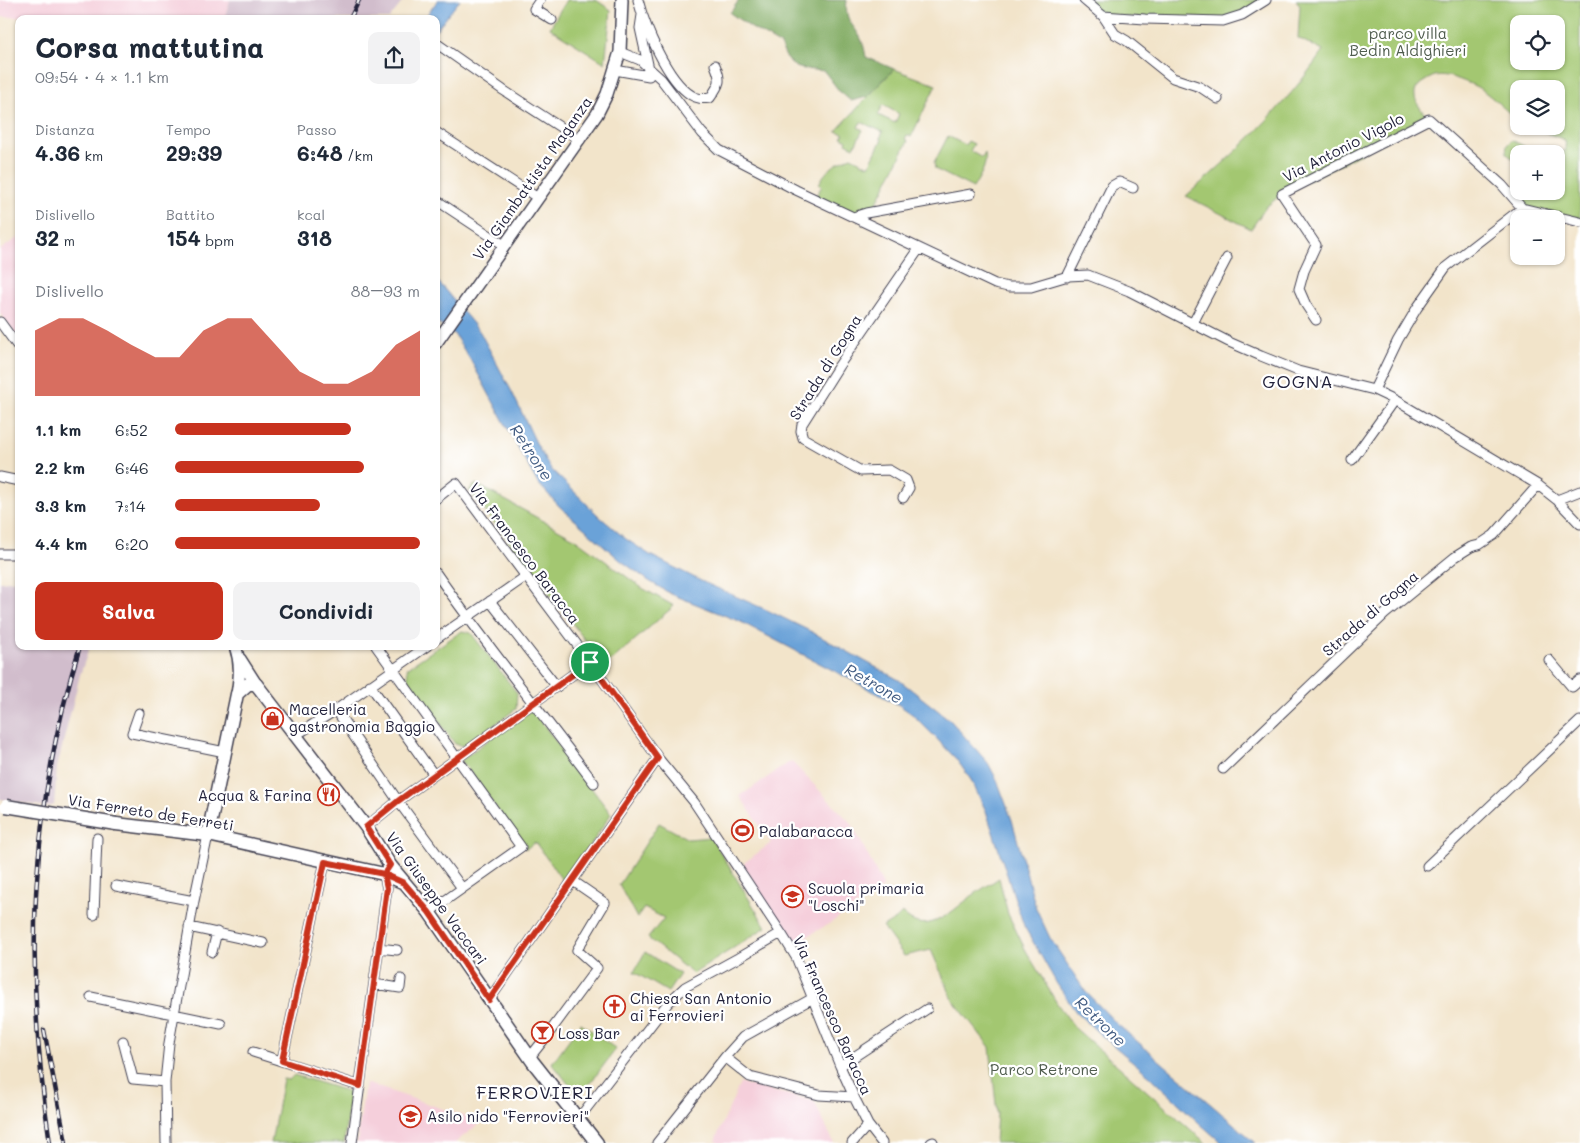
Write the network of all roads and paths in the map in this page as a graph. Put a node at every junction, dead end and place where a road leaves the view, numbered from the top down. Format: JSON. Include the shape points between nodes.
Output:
{"nodes":[{"id":1,"x":540,"y":0,"type":"edge"},
{"id":2,"x":622,"y":0,"type":"edge"},
{"id":3,"x":638,"y":0,"type":"edge"},
{"id":4,"x":1084,"y":0,"type":"edge"},
{"id":5,"x":1266,"y":0,"type":"edge"},
{"id":6,"x":642,"y":14,"type":"junction"},
{"id":7,"x":1103,"y":16,"type":"junction"},
{"id":8,"x":552,"y":20,"type":"dead end"},
{"id":9,"x":440,"y":46,"type":"edge"},
{"id":10,"x":620,"y":52,"type":"junction"},
{"id":11,"x":715,"y":65,"type":"dead end"},
{"id":12,"x":615,"y":70,"type":"junction"},
{"id":13,"x":647,"y":72,"type":"junction"},
{"id":14,"x":1218,"y":99,"type":"dead end"},
{"id":15,"x":440,"y":135,"type":"edge"},
{"id":16,"x":580,"y":140,"type":"junction"},
{"id":17,"x":1132,"y":188,"type":"dead end"},
{"id":18,"x":971,"y":194,"type":"dead end"},
{"id":19,"x":538,"y":198,"type":"junction"},
{"id":20,"x":440,"y":203,"type":"edge"},
{"id":21,"x":1522,"y":208,"type":"junction"},
{"id":22,"x":853,"y":217,"type":"junction"},
{"id":23,"x":1580,"y":222,"type":"edge"},
{"id":24,"x":504,"y":245,"type":"junction"},
{"id":25,"x":919,"y":249,"type":"junction"},
{"id":26,"x":1228,"y":258,"type":"dead end"},
{"id":27,"x":1066,"y":277,"type":"junction"},
{"id":28,"x":1316,"y":320,"type":"dead end"},
{"id":29,"x":0,"y":322,"type":"edge"},
{"id":30,"x":1193,"y":323,"type":"junction"},
{"id":31,"x":440,"y":338,"type":"edge"},
{"id":32,"x":15,"y":343,"type":"edge"},
{"id":33,"x":1374,"y":390,"type":"junction"},
{"id":34,"x":1395,"y":400,"type":"junction"},
{"id":35,"x":1352,"y":460,"type":"dead end"},
{"id":36,"x":0,"y":477,"type":"edge"},
{"id":37,"x":15,"y":480,"type":"edge"},
{"id":38,"x":1538,"y":485,"type":"junction"},
{"id":39,"x":1580,"y":491,"type":"edge"},
{"id":40,"x":440,"y":496,"type":"edge"},
{"id":41,"x":903,"y":498,"type":"dead end"},
{"id":42,"x":1557,"y":500,"type":"junction"},
{"id":43,"x":1580,"y":524,"type":"edge"},
{"id":44,"x":0,"y":554,"type":"edge"},
{"id":45,"x":15,"y":554,"type":"edge"},
{"id":46,"x":525,"y":577,"type":"junction"},
{"id":47,"x":440,"y":579,"type":"edge"},
{"id":48,"x":490,"y":601,"type":"junction"},
{"id":49,"x":467,"y":617,"type":"junction"},
{"id":50,"x":440,"y":636,"type":"edge"},
{"id":51,"x":236,"y":650,"type":"edge"},
{"id":52,"x":379,"y":650,"type":"edge"},
{"id":53,"x":422,"y":650,"type":"edge"},
{"id":54,"x":239,"y":658,"type":"junction"},
{"id":55,"x":1549,"y":660,"type":"dead end"},
{"id":56,"x":590,"y":662,"type":"junction"},
{"id":57,"x":394,"y":670,"type":"junction"},
{"id":58,"x":1580,"y":680,"type":"edge"},
{"id":59,"x":256,"y":684,"type":"junction"},
{"id":60,"x":370,"y":685,"type":"junction"},
{"id":61,"x":557,"y":688,"type":"junction"},
{"id":62,"x":237,"y":694,"type":"junction"},
{"id":63,"x":535,"y":703,"type":"junction"},
{"id":64,"x":336,"y":710,"type":"junction"},
{"id":65,"x":139,"y":713,"type":"dead end"},
{"id":66,"x":1580,"y":721,"type":"edge"},
{"id":67,"x":296,"y":735,"type":"junction"},
{"id":68,"x":225,"y":752,"type":"junction"},
{"id":69,"x":658,"y":758,"type":"junction"},
{"id":70,"x":457,"y":759,"type":"junction"},
{"id":71,"x":1223,"y":768,"type":"dead end"},
{"id":72,"x":434,"y":775,"type":"junction"},
{"id":73,"x":594,"y":783,"type":"dead end"},
{"id":74,"x":398,"y":801,"type":"junction"},
{"id":75,"x":3,"y":805,"type":"edge"},
{"id":76,"x":366,"y":827,"type":"junction"},
{"id":77,"x":208,"y":835,"type":"junction"},
{"id":78,"x":97,"y":838,"type":"dead end"},
{"id":79,"x":325,"y":862,"type":"junction"},
{"id":80,"x":1427,"y":866,"type":"dead end"},
{"id":81,"x":387,"y":869,"type":"junction"},
{"id":82,"x":573,"y":881,"type":"junction"},
{"id":83,"x":404,"y":883,"type":"joint"},
{"id":84,"x":116,"y":886,"type":"dead end"},
{"id":85,"x":462,"y":888,"type":"junction"},
{"id":86,"x":194,"y":901,"type":"junction"},
{"id":87,"x":429,"y":912,"type":"junction"},
{"id":88,"x":94,"y":915,"type":"dead end"},
{"id":89,"x":190,"y":927,"type":"junction"},
{"id":90,"x":217,"y":932,"type":"junction"},
{"id":91,"x":781,"y":933,"type":"junction"},
{"id":92,"x":264,"y":943,"type":"dead end"},
{"id":93,"x":378,"y":948,"type":"junction"},
{"id":94,"x":397,"y":950,"type":"dead end"},
{"id":95,"x":212,"y":952,"type":"dead end"},
{"id":96,"x":401,"y":979,"type":"dead end"},
{"id":97,"x":374,"y":984,"type":"junction"},
{"id":98,"x":91,"y":997,"type":"dead end"},
{"id":99,"x":814,"y":998,"type":"junction"},
{"id":100,"x":489,"y":1000,"type":"junction"},
{"id":101,"x":927,"y":1008,"type":"dead end"},
{"id":102,"x":173,"y":1015,"type":"junction"},
{"id":103,"x":221,"y":1024,"type":"dead end"},
{"id":104,"x":123,"y":1040,"type":"dead end"},
{"id":105,"x":254,"y":1052,"type":"dead end"},
{"id":106,"x":725,"y":1058,"type":"junction"},
{"id":107,"x":531,"y":1059,"type":"junction"},
{"id":108,"x":282,"y":1061,"type":"junction"},
{"id":109,"x":840,"y":1066,"type":"junction"},
{"id":110,"x":165,"y":1082,"type":"junction"},
{"id":111,"x":360,"y":1086,"type":"junction"},
{"id":112,"x":854,"y":1097,"type":"junction"},
{"id":113,"x":579,"y":1118,"type":"junction"},
{"id":114,"x":868,"y":1125,"type":"junction"},
{"id":115,"x":166,"y":1143,"type":"edge"},
{"id":116,"x":352,"y":1143,"type":"edge"},
{"id":117,"x":597,"y":1143,"type":"edge"},
{"id":118,"x":657,"y":1143,"type":"edge"},
{"id":119,"x":852,"y":1143,"type":"edge"},
{"id":120,"x":882,"y":1143,"type":"edge"}],
"edges":[{"from":1,"to":8,"type":"street","via":[[534,9]]},
{"from":2,"to":10,"type":"street","name":"Via Giambattista Maganza"},
{"from":3,"to":6,"type":"street"},
{"from":4,"to":7,"type":"street"},
{"from":5,"to":7,"type":"street","via":[[1242,16],[1223,21]]},
{"from":6,"to":11,"type":"street","via":[[661,59],[690,95],[710,98],[720,78]]},
{"from":6,"to":13,"type":"street","via":[[640,28]]},
{"from":7,"to":14,"type":"street","via":[[1115,34],[1173,78],[1200,86]]},
{"from":9,"to":16,"type":"street"},
{"from":10,"to":12,"type":"street","name":"Via Giambattista Maganza"},
{"from":10,"to":13,"type":"street","via":[[640,60]]},
{"from":12,"to":13,"type":"street"},
{"from":12,"to":16,"type":"street","name":"Via Giambattista Maganza","via":[[608,94]]},
{"from":13,"to":22,"type":"street","via":[[658,78],[719,150]]},
{"from":15,"to":19,"type":"street"},
{"from":16,"to":19,"type":"street","name":"Via Giambattista Maganza"},
{"from":17,"to":27,"type":"street","via":[[1119,182],[1112,186]]},
{"from":18,"to":22,"type":"street"},
{"from":19,"to":24,"type":"street","name":"Via Giambattista Maganza"},
{"from":20,"to":24,"type":"street"},
{"from":21,"to":23,"type":"street"},
{"from":21,"to":28,"type":"street","name":"Via Antonio Vigolo","via":[[1502,184],[1429,119],[1282,194],[1316,245],[1299,289]]},
{"from":21,"to":33,"type":"street","via":[[1446,267],[1398,340]]},
{"from":22,"to":25,"type":"street"},
{"from":24,"to":31,"type":"street","name":"Via Giambattista Maganza"},
{"from":25,"to":27,"type":"street","via":[[982,279],[1008,287],[1031,287]]},
{"from":25,"to":41,"type":"street","name":"Strada di Gogna","via":[[838,367],[802,424],[801,431],[803,438],[861,471],[889,470],[906,480],[909,488]]},
{"from":26,"to":30,"type":"street"},
{"from":27,"to":30,"type":"street","via":[[1088,275],[1129,290]]},
{"from":29,"to":32,"type":"street"},
{"from":30,"to":33,"type":"street","via":[[1298,371]]},
{"from":33,"to":34,"type":"street"},
{"from":34,"to":35,"type":"street"},
{"from":34,"to":38,"type":"street"},
{"from":36,"to":37,"type":"street"},
{"from":38,"to":42,"type":"street"},
{"from":38,"to":71,"type":"street","name":"Strada di Gogna","via":[[1494,535],[1455,557],[1385,614]]},
{"from":39,"to":42,"type":"street"},
{"from":40,"to":46,"type":"street","name":"Via Francesco Baracca","via":[[456,483]]},
{"from":42,"to":43,"type":"street"},
{"from":44,"to":45,"type":"street"},
{"from":46,"to":48,"type":"street"},
{"from":46,"to":56,"type":"street","name":"Via Francesco Baracca"},
{"from":47,"to":49,"type":"street"},
{"from":48,"to":49,"type":"street"},
{"from":48,"to":61,"type":"street"},
{"from":49,"to":50,"type":"street"},
{"from":49,"to":63,"type":"street"},
{"from":51,"to":54,"type":"street"},
{"from":52,"to":57,"type":"street"},
{"from":53,"to":57,"type":"street"},
{"from":54,"to":59,"type":"street"},
{"from":54,"to":62,"type":"street","via":[[241,672]]},
{"from":55,"to":58,"type":"street","via":[[1572,687]]},
{"from":56,"to":61,"type":"street"},
{"from":56,"to":69,"type":"street","name":"Via Francesco Baracca"},
{"from":57,"to":60,"type":"street"},
{"from":57,"to":70,"type":"street"},
{"from":59,"to":62,"type":"main road","via":[[248,684]]},
{"from":59,"to":67,"type":"main road","name":"Via Giuseppe Vaccari"},
{"from":60,"to":64,"type":"street"},
{"from":60,"to":72,"type":"street"},
{"from":61,"to":63,"type":"street"},
{"from":62,"to":68,"type":"main road"},
{"from":63,"to":70,"type":"street"},
{"from":63,"to":73,"type":"street"},
{"from":64,"to":67,"type":"street"},
{"from":64,"to":74,"type":"street"},
{"from":65,"to":68,"type":"street","via":[[132,733]]},
{"from":66,"to":80,"type":"street"},
{"from":67,"to":76,"type":"main road","name":"Via Giuseppe Vaccari"},
{"from":68,"to":77,"type":"main road"},
{"from":69,"to":82,"type":"street"},
{"from":69,"to":91,"type":"street","name":"Via Francesco Baracca","via":[[694,802]]},
{"from":70,"to":72,"type":"street"},
{"from":70,"to":85,"type":"street","via":[[521,847]]},
{"from":72,"to":74,"type":"street"},
{"from":74,"to":76,"type":"street"},
{"from":74,"to":85,"type":"street"},
{"from":75,"to":77,"type":"main road","name":"Via Ferreto de Ferreti","bridge":true},
{"from":76,"to":81,"type":"main road","name":"Via Giuseppe Vaccari"},
{"from":77,"to":79,"type":"main road","name":"Via Ferreto de Ferreti"},
{"from":77,"to":86,"type":"street"},
{"from":78,"to":88,"type":"street"},
{"from":79,"to":81,"type":"main road","name":"Via Ferreto de Ferreti"},
{"from":79,"to":108,"type":"street"},
{"from":81,"to":83,"type":"main road","name":"Via Ferreto de Ferreti"},
{"from":81,"to":93,"type":"street"},
{"from":82,"to":100,"type":"street"},
{"from":82,"to":107,"type":"street","via":[[605,903],[577,950],[597,968]]},
{"from":83,"to":87,"type":"main road","name":"Via Giuseppe Vaccari"},
{"from":84,"to":86,"type":"street"},
{"from":85,"to":87,"type":"street"},
{"from":86,"to":89,"type":"street"},
{"from":87,"to":100,"type":"main road","name":"Via Giuseppe Vaccari"},
{"from":89,"to":90,"type":"street"},
{"from":89,"to":102,"type":"street"},
{"from":90,"to":92,"type":"street"},
{"from":90,"to":95,"type":"street"},
{"from":91,"to":99,"type":"street","name":"Via Francesco Baracca","via":[[796,957]]},
{"from":91,"to":113,"type":"street","via":[[686,987],[668,1003]]},
{"from":93,"to":94,"type":"street"},
{"from":93,"to":97,"type":"street"},
{"from":96,"to":97,"type":"street","via":[[400,988]]},
{"from":97,"to":111,"type":"street"},
{"from":98,"to":102,"type":"street"},
{"from":99,"to":106,"type":"street","via":[[743,1037]]},
{"from":99,"to":109,"type":"street","name":"Via Francesco Baracca"},
{"from":100,"to":107,"type":"main road","name":"Via Giuseppe Vaccari"},
{"from":101,"to":109,"type":"street"},
{"from":102,"to":103,"type":"street"},
{"from":102,"to":110,"type":"street"},
{"from":104,"to":110,"type":"street","via":[[133,1079]]},
{"from":105,"to":108,"type":"street"},
{"from":106,"to":112,"type":"street","via":[[750,1077],[819,1095]]},
{"from":106,"to":118,"type":"street"},
{"from":107,"to":113,"type":"main road","name":"Via Giuseppe Vaccari"},
{"from":108,"to":111,"type":"street"},
{"from":109,"to":112,"type":"street","name":"Via Francesco Baracca"},
{"from":110,"to":115,"type":"street"},
{"from":111,"to":116,"type":"street"},
{"from":112,"to":114,"type":"street","name":"Via Francesco Baracca"},
{"from":113,"to":117,"type":"main road","name":"Via Giuseppe Vaccari"},
{"from":114,"to":119,"type":"street"},
{"from":114,"to":120,"type":"street","name":"Via Francesco Baracca"}]}
